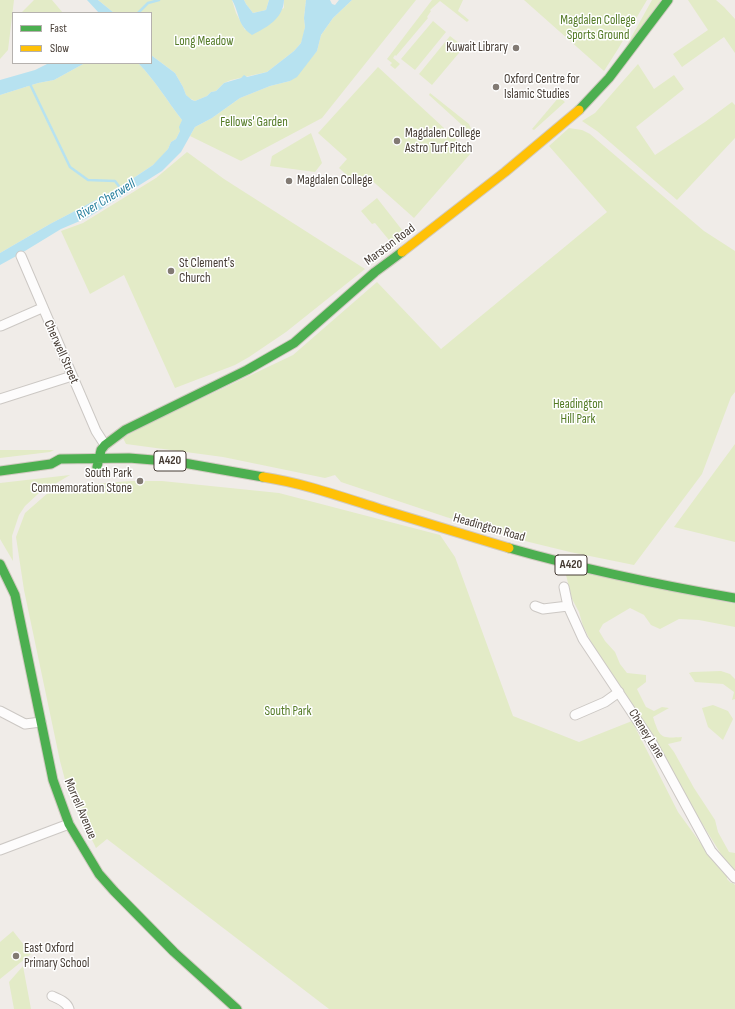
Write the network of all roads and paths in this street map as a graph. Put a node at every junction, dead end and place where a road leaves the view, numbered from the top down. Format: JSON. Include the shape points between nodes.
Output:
{"nodes":[{"id":1,"x":668,"y":0,"type":"edge"},
{"id":2,"x":21,"y":256,"type":"dead end"},
{"id":3,"x":42,"y":308,"type":"junction"},
{"id":4,"x":1,"y":326,"type":"edge"},
{"id":5,"x":72,"y":376,"type":"junction"},
{"id":6,"x":0,"y":399,"type":"edge"},
{"id":7,"x":105,"y":446,"type":"junction"},
{"id":8,"x":98,"y":462,"type":"junction"},
{"id":9,"x":51,"y":464,"type":"junction"},
{"id":10,"x":0,"y":471,"type":"edge"},
{"id":11,"x":0,"y":564,"type":"edge"},
{"id":12,"x":564,"y":587,"type":"dead end"},
{"id":13,"x":735,"y":598,"type":"edge"},
{"id":14,"x":535,"y":606,"type":"dead end"},
{"id":15,"x":568,"y":606,"type":"junction"},
{"id":16,"x":619,"y":692,"type":"junction"},
{"id":17,"x":0,"y":711,"type":"edge"},
{"id":18,"x":575,"y":714,"type":"dead end"},
{"id":19,"x":41,"y":722,"type":"junction"},
{"id":20,"x":70,"y":824,"type":"junction"},
{"id":21,"x":0,"y":850,"type":"edge"},
{"id":22,"x":735,"y":878,"type":"edge"},
{"id":23,"x":52,"y":996,"type":"dead end"},
{"id":24,"x":70,"y":1009,"type":"edge"},
{"id":25,"x":237,"y":1009,"type":"edge"}],
"edges":[{"from":1,"to":7,"type":"main road","name":"Marston Road","via":[[609,78],[570,119],[375,272],[294,343],[247,370],[125,430]]},
{"from":2,"to":3,"type":"street","name":"Cherwell Street"},
{"from":3,"to":4,"type":"street"},
{"from":3,"to":5,"type":"street","name":"Cherwell Street"},
{"from":5,"to":6,"type":"street"},
{"from":5,"to":7,"type":"street","name":"Cherwell Street"},
{"from":7,"to":8,"type":"main road","name":"Marston Road","via":[[101,450]]},
{"from":8,"to":9,"type":"main road","number":"A420","via":[[60,460]]},
{"from":8,"to":9,"type":"main road","number":"A420","via":[[64,468]]},
{"from":8,"to":13,"type":"main road","name":"Headington Road","number":"A420","via":[[129,458],[178,462],[283,480],[563,563]]},
{"from":9,"to":10,"type":"main road","number":"A420"},
{"from":11,"to":19,"type":"main road","name":"Morrell Avenue","via":[[15,595]]},
{"from":12,"to":15,"type":"street","name":"Cheney Lane"},
{"from":14,"to":15,"type":"street","via":[[543,609]]},
{"from":15,"to":16,"type":"street","name":"Cheney Lane","via":[[583,639]]},
{"from":16,"to":18,"type":"street","via":[[605,702]]},
{"from":16,"to":22,"type":"street","name":"Cheney Lane","via":[[651,741],[711,851]]},
{"from":17,"to":19,"type":"street","via":[[25,724]]},
{"from":19,"to":20,"type":"main road","name":"Morrell Avenue","via":[[54,780]]},
{"from":20,"to":21,"type":"street"},
{"from":20,"to":25,"type":"main road","name":"Morrell Avenue","via":[[99,874],[114,891],[174,952]]},
{"from":23,"to":24,"type":"street","via":[[62,1000]]}]}
